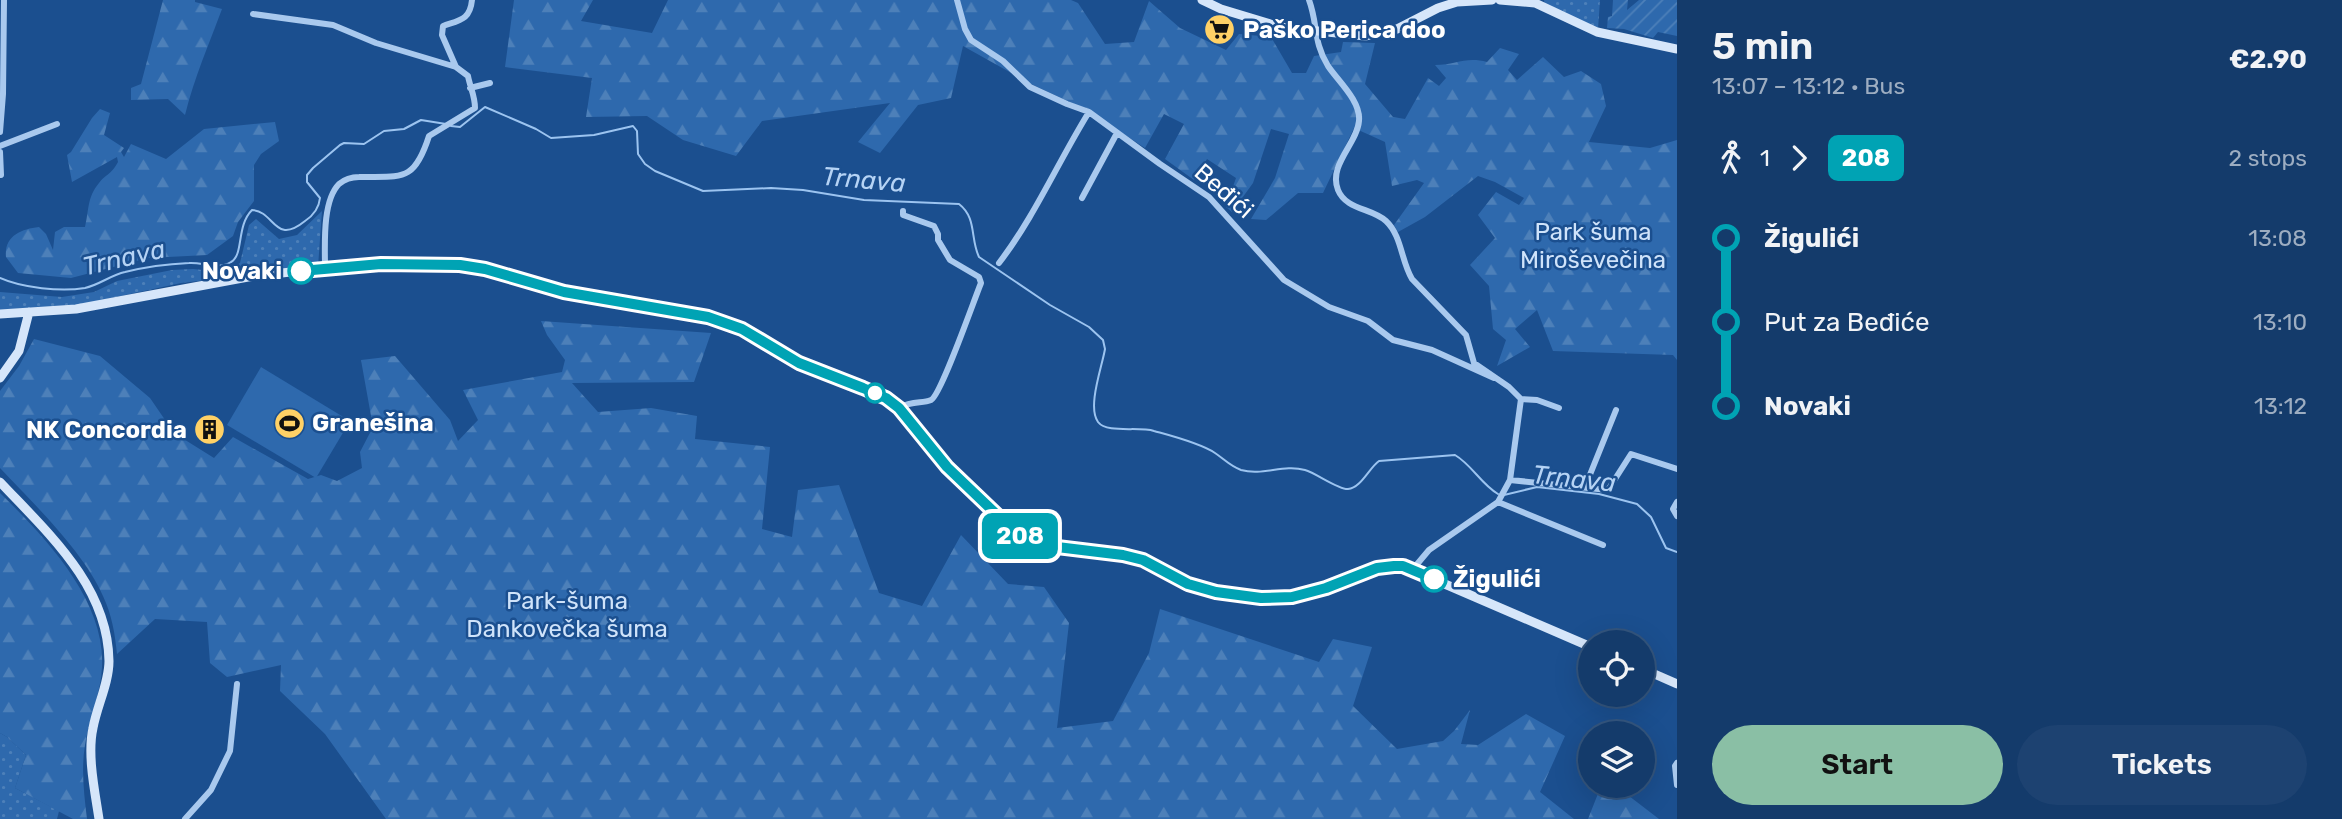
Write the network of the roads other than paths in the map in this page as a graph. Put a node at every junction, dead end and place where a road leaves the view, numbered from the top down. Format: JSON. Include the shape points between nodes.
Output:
{"nodes":[{"id":1,"x":4,"y":0,"type":"edge"},
{"id":2,"x":472,"y":0,"type":"edge"},
{"id":3,"x":957,"y":0,"type":"edge"},
{"id":4,"x":1202,"y":0,"type":"edge"},
{"id":5,"x":1310,"y":0,"type":"edge"},
{"id":6,"x":1492,"y":0,"type":"edge"},
{"id":7,"x":1500,"y":0,"type":"edge"},
{"id":8,"x":1457,"y":1,"type":"edge"},
{"id":9,"x":253,"y":14,"type":"dead end"},
{"id":10,"x":1314,"y":30,"type":"junction"},
{"id":11,"x":1677,"y":49,"type":"edge"},
{"id":12,"x":456,"y":67,"type":"junction"},
{"id":13,"x":490,"y":83,"type":"dead end"},
{"id":14,"x":470,"y":88,"type":"junction"},
{"id":15,"x":1089,"y":112,"type":"junction"},
{"id":16,"x":57,"y":124,"type":"dead end"},
{"id":17,"x":0,"y":132,"type":"edge"},
{"id":18,"x":1116,"y":133,"type":"junction"},
{"id":19,"x":0,"y":146,"type":"edge"},
{"id":20,"x":0,"y":152,"type":"edge"},
{"id":21,"x":1,"y":175,"type":"edge"},
{"id":22,"x":1082,"y":198,"type":"dead end"},
{"id":23,"x":903,"y":211,"type":"dead end"},
{"id":24,"x":999,"y":263,"type":"dead end"},
{"id":25,"x":325,"y":268,"type":"junction"},
{"id":26,"x":29,"y":312,"type":"junction"},
{"id":27,"x":0,"y":314,"type":"edge"},
{"id":28,"x":0,"y":378,"type":"edge"},
{"id":29,"x":1494,"y":379,"type":"junction"},
{"id":30,"x":1521,"y":399,"type":"junction"},
{"id":31,"x":899,"y":408,"type":"junction"},
{"id":32,"x":1559,"y":408,"type":"dead end"},
{"id":33,"x":1616,"y":410,"type":"dead end"},
{"id":34,"x":1677,"y":469,"type":"edge"},
{"id":35,"x":1510,"y":480,"type":"junction"},
{"id":36,"x":0,"y":482,"type":"edge"},
{"id":37,"x":1585,"y":488,"type":"junction"},
{"id":38,"x":1498,"y":501,"type":"junction"},
{"id":39,"x":1677,"y":502,"type":"edge"},
{"id":40,"x":1677,"y":516,"type":"edge"},
{"id":41,"x":1603,"y":545,"type":"dead end"},
{"id":42,"x":1413,"y":569,"type":"junction"},
{"id":43,"x":1578,"y":641,"type":"edge"},
{"id":44,"x":1655,"y":674,"type":"edge"},
{"id":45,"x":237,"y":684,"type":"dead end"},
{"id":46,"x":1677,"y":684,"type":"edge"},
{"id":47,"x":1677,"y":763,"type":"edge"},
{"id":48,"x":1676,"y":776,"type":"edge"},
{"id":49,"x":1677,"y":785,"type":"edge"},
{"id":50,"x":99,"y":819,"type":"edge"},
{"id":51,"x":185,"y":819,"type":"edge"}],
"edges":[{"from":1,"to":17,"type":"street"},
{"from":2,"to":12,"type":"street","via":[[471,12],[443,26],[442,35]]},
{"from":3,"to":15,"type":"street","name":"Beđići","via":[[967,34],[979,47],[1003,61],[1030,87]]},
{"from":4,"to":10,"type":"main road","via":[[1280,27]]},
{"from":5,"to":10,"type":"street"},
{"from":6,"to":8,"type":"main road"},
{"from":7,"to":11,"type":"main road","via":[[1535,3],[1597,32]]},
{"from":8,"to":10,"type":"main road","via":[[1375,35]]},
{"from":9,"to":12,"type":"street","via":[[333,25]]},
{"from":10,"to":29,"type":"street","via":[[1327,65],[1359,110],[1359,124],[1337,172],[1338,190],[1352,205],[1389,223],[1412,279],[1466,335],[1474,363]]},
{"from":12,"to":14,"type":"street","via":[[468,76]]},
{"from":13,"to":14,"type":"street"},
{"from":14,"to":25,"type":"street","via":[[475,108],[429,136],[413,171],[400,176],[351,177],[339,184],[330,201]]},
{"from":15,"to":18,"type":"street","name":"Beđići"},
{"from":15,"to":24,"type":"street"},
{"from":16,"to":19,"type":"street"},
{"from":18,"to":22,"type":"street"},
{"from":18,"to":29,"type":"street","name":"Beđići","via":[[1209,197],[1284,280],[1329,307],[1368,321],[1392,340],[1432,350]]},
{"from":20,"to":21,"type":"street"},
{"from":23,"to":31,"type":"street","via":[[903,215],[934,226],[950,260],[979,277],[981,283],[935,396]]},
{"from":25,"to":26,"type":"main road","via":[[248,277],[76,309]]},
{"from":25,"to":31,"type":"main road","via":[[460,265],[564,292],[708,317],[742,329],[799,363],[886,398]]},
{"from":26,"to":27,"type":"main road"},
{"from":26,"to":28,"type":"main road","via":[[19,351]]},
{"from":29,"to":30,"type":"street"},
{"from":30,"to":32,"type":"street"},
{"from":30,"to":35,"type":"street"},
{"from":31,"to":42,"type":"main road","via":[[933,452],[1004,524],[1033,542],[1123,555],[1143,560],[1188,584],[1261,598],[1292,597],[1377,568]]},
{"from":33,"to":37,"type":"street"},
{"from":34,"to":37,"type":"street","via":[[1631,454],[1608,490]]},
{"from":35,"to":37,"type":"street"},
{"from":35,"to":38,"type":"street"},
{"from":36,"to":50,"type":"main road","via":[[81,574],[107,634],[109,663],[92,731]]},
{"from":38,"to":41,"type":"street"},
{"from":38,"to":42,"type":"street","via":[[1429,550]]},
{"from":39,"to":40,"type":"street","via":[[1673,509]]},
{"from":42,"to":43,"type":"main road"},
{"from":44,"to":46,"type":"main road"},
{"from":45,"to":51,"type":"street","via":[[230,751],[211,790]]},
{"from":47,"to":48,"type":"street"},
{"from":48,"to":49,"type":"street"}]}
